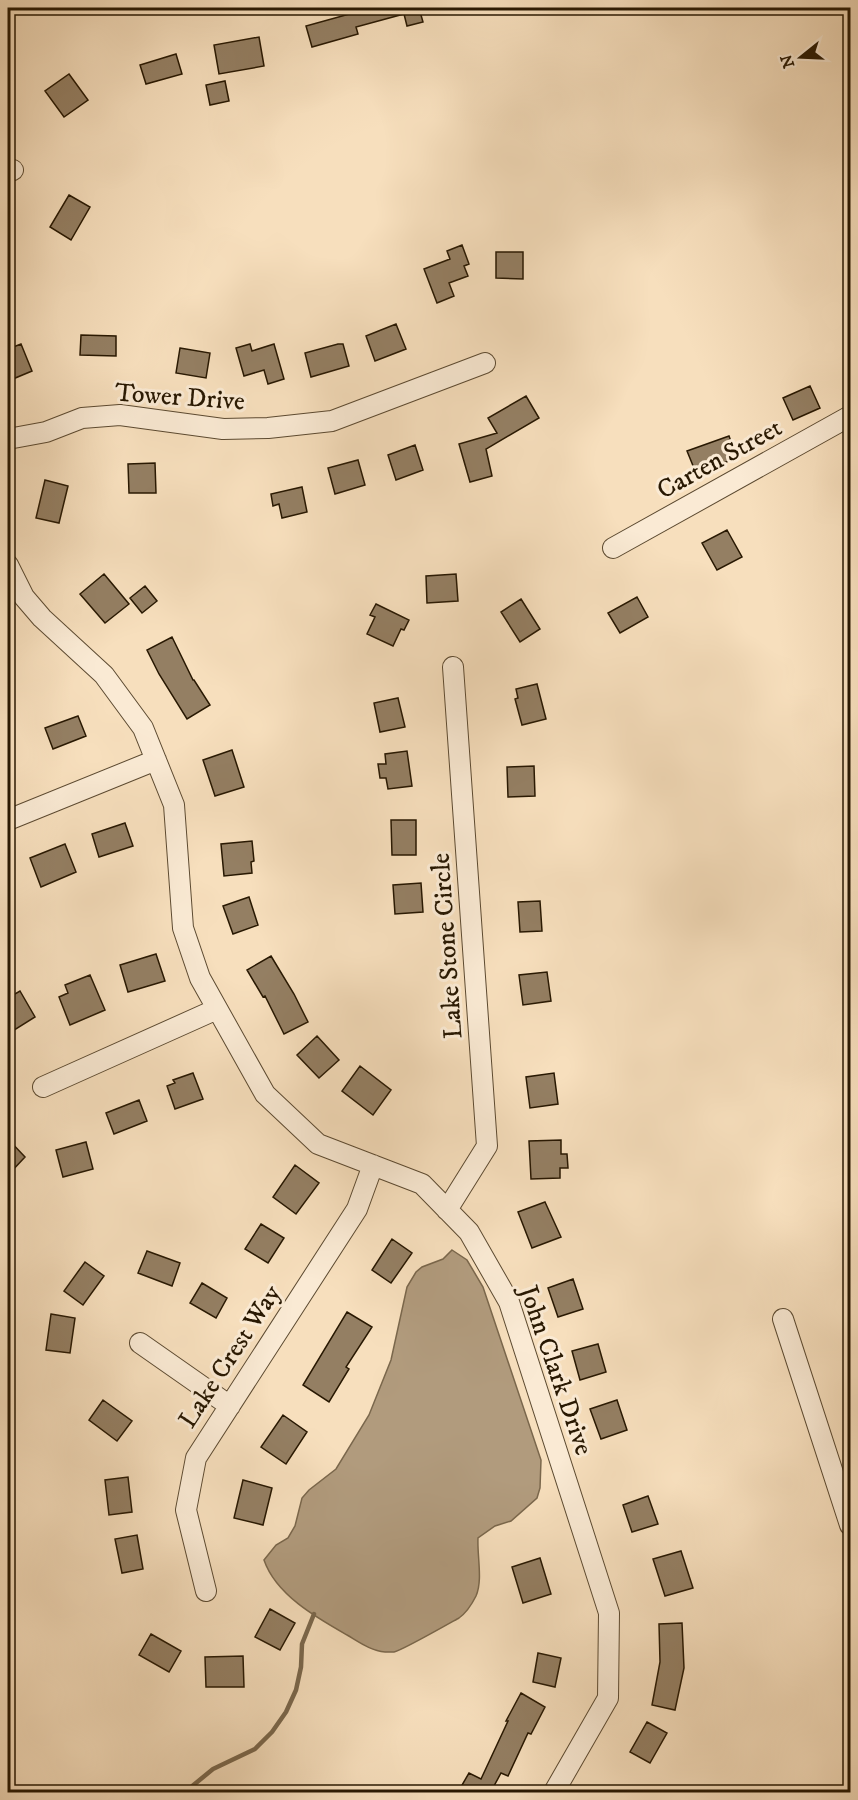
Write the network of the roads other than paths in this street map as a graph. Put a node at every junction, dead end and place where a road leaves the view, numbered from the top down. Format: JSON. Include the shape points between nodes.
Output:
{"nodes":[{"id":1,"x":485,"y":363,"type":"dead end"},
{"id":2,"x":850,"y":416,"type":"edge"},
{"id":3,"x":8,"y":439,"type":"edge"},
{"id":4,"x":613,"y":548,"type":"dead end"},
{"id":5,"x":8,"y":565,"type":"edge"},
{"id":6,"x":453,"y":667,"type":"dead end"},
{"id":7,"x":156,"y":760,"type":"junction"},
{"id":8,"x":8,"y":820,"type":"edge"},
{"id":9,"x":217,"y":1009,"type":"junction"},
{"id":10,"x":43,"y":1087,"type":"dead end"},
{"id":11,"x":373,"y":1165,"type":"junction"},
{"id":12,"x":447,"y":1210,"type":"junction"},
{"id":13,"x":783,"y":1319,"type":"dead end"},
{"id":14,"x":140,"y":1343,"type":"dead end"},
{"id":15,"x":230,"y":1406,"type":"junction"},
{"id":16,"x":850,"y":1525,"type":"edge"},
{"id":17,"x":206,"y":1591,"type":"dead end"},
{"id":18,"x":554,"y":1792,"type":"edge"}],
"edges":[{"from":1,"to":3,"type":"street","name":"Tower Drive","via":[[332,421],[223,429],[120,415],[82,418],[46,432]]},
{"from":2,"to":4,"type":"street","name":"Carten Street"},
{"from":5,"to":7,"type":"street","name":"John Clark Drive","via":[[24,597],[42,618],[104,675],[143,728]]},
{"from":6,"to":12,"type":"street","name":"Lake Stone Circle","via":[[487,1146]]},
{"from":7,"to":8,"type":"street"},
{"from":7,"to":9,"type":"street","name":"John Clark Drive","via":[[174,805],[183,928],[200,978]]},
{"from":9,"to":10,"type":"street"},
{"from":9,"to":11,"type":"street","name":"John Clark Drive","via":[[265,1094],[318,1144]]},
{"from":11,"to":12,"type":"street","name":"John Clark Drive","via":[[422,1184]]},
{"from":11,"to":15,"type":"street","name":"Lake Crest Way","via":[[357,1209]]},
{"from":12,"to":18,"type":"street","name":"John Clark Drive","via":[[469,1232],[509,1302],[609,1613],[608,1698]]},
{"from":13,"to":16,"type":"street"},
{"from":14,"to":15,"type":"street"},
{"from":15,"to":17,"type":"street","name":"Lake Crest Way","via":[[196,1458],[186,1510]]}]}
